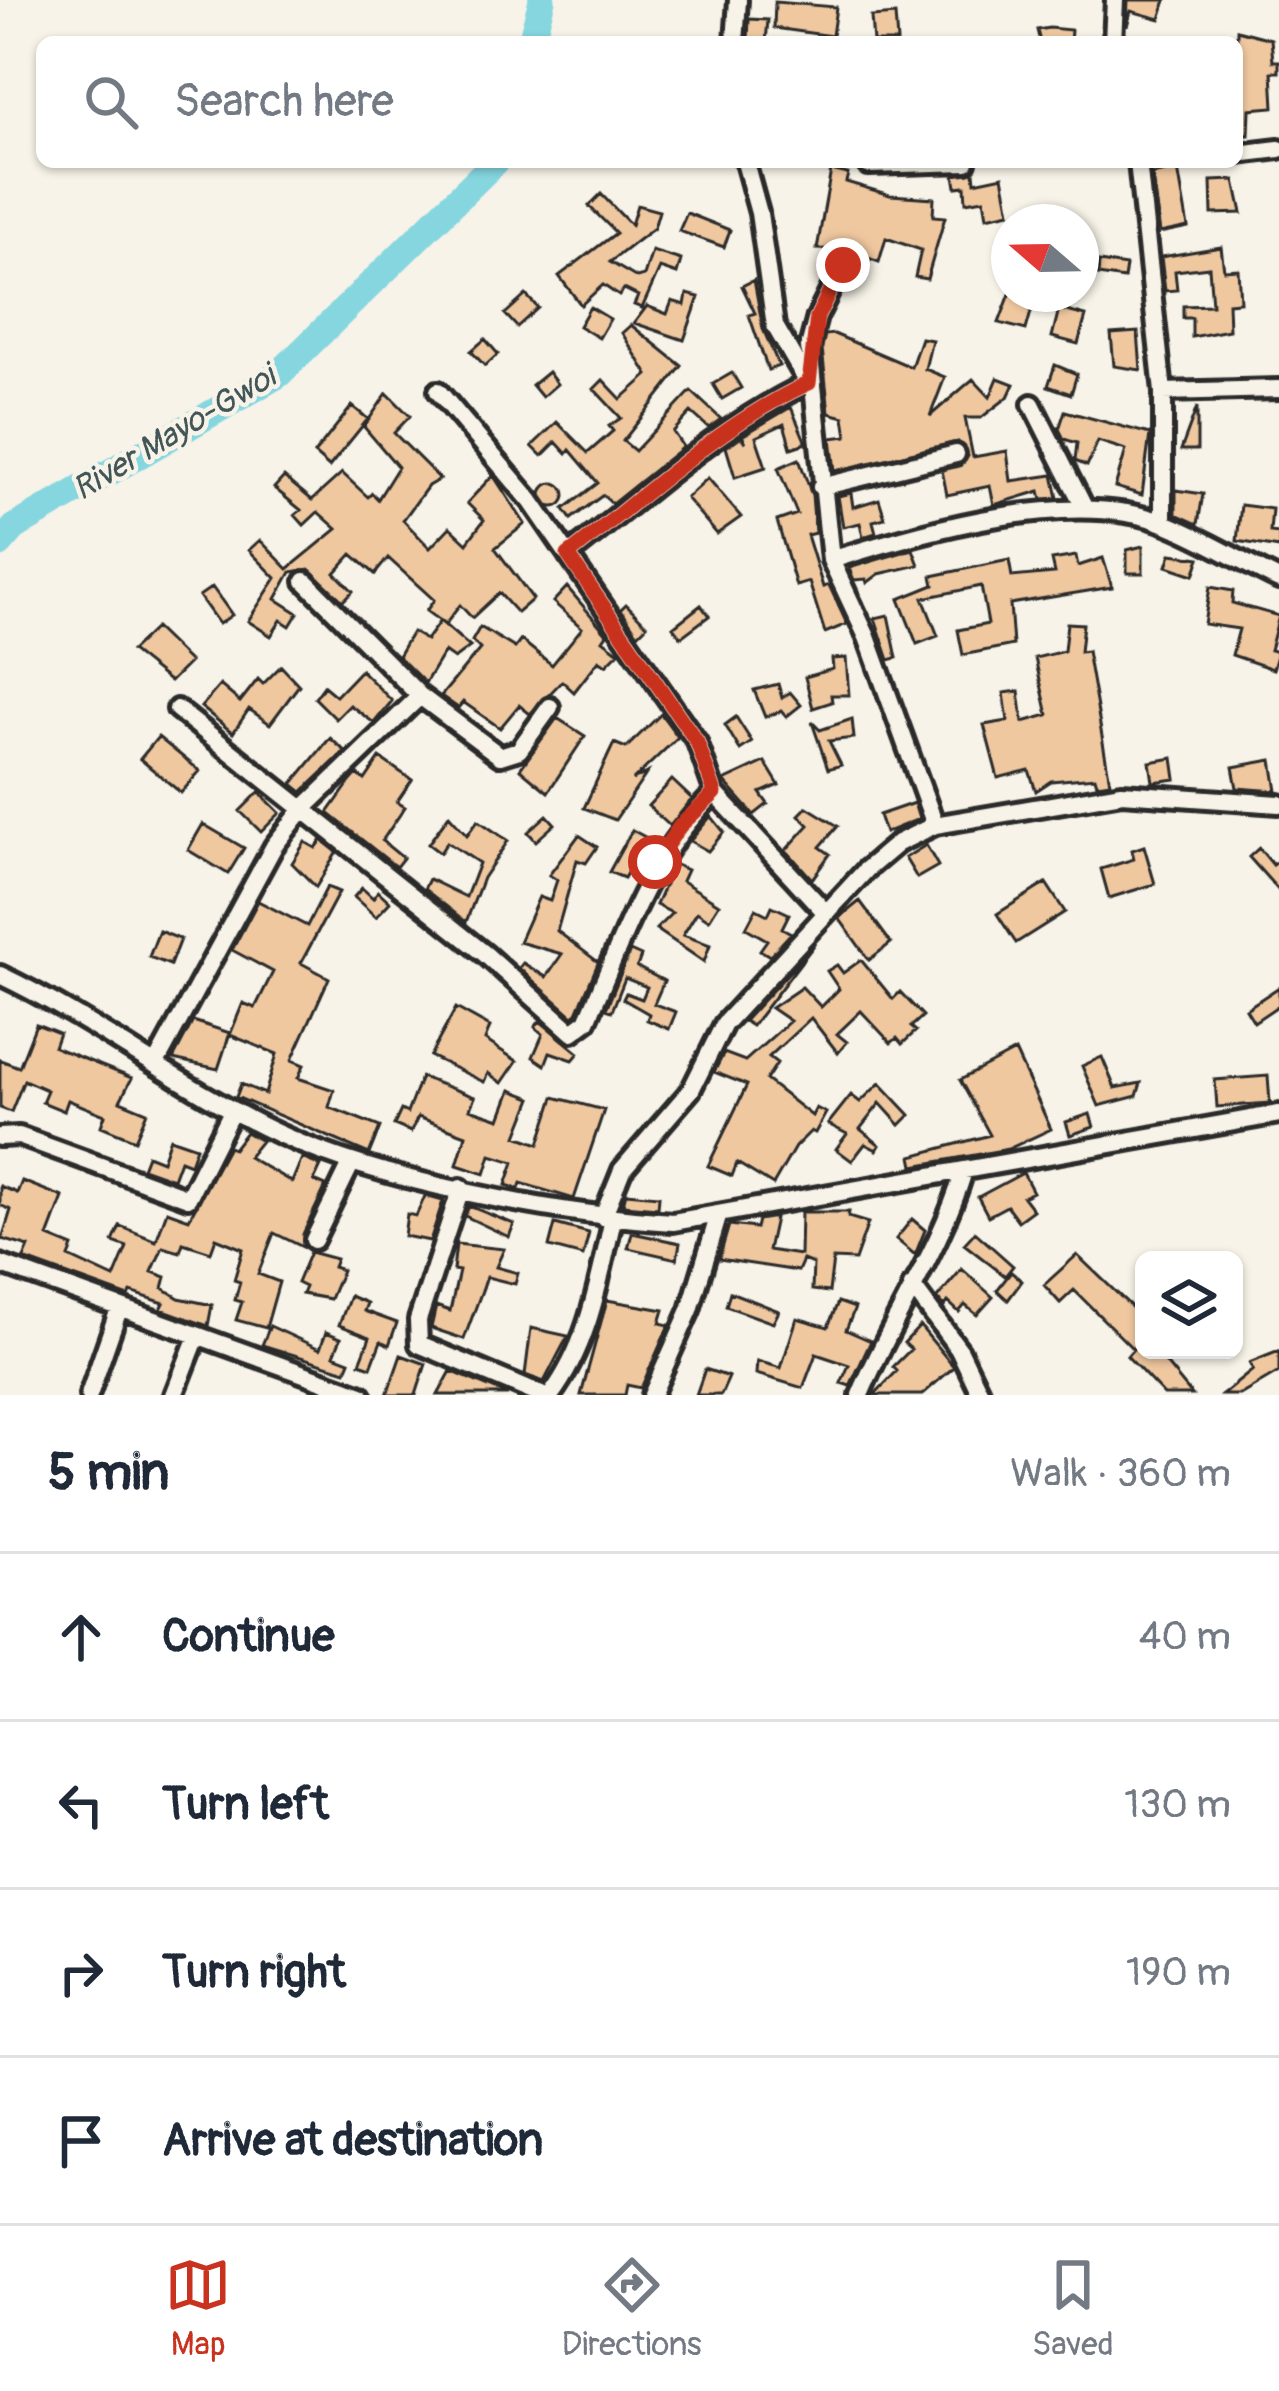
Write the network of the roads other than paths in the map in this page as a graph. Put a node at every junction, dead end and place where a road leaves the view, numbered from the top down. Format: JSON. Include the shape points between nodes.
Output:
{"nodes":[{"id":1,"x":738,"y":0,"type":"edge"},
{"id":2,"x":1115,"y":0,"type":"edge"},
{"id":3,"x":736,"y":36,"type":"edge"},
{"id":4,"x":1113,"y":36,"type":"edge"},
{"id":5,"x":1279,"y":148,"type":"edge"},
{"id":6,"x":1243,"y":153,"type":"edge"},
{"id":7,"x":747,"y":168,"type":"edge"},
{"id":8,"x":1139,"y":168,"type":"edge"},
{"id":9,"x":843,"y":265,"type":"dead end"},
{"id":10,"x":809,"y":383,"type":"junction"},
{"id":11,"x":1279,"y":388,"type":"edge"},
{"id":12,"x":438,"y":391,"type":"dead end"},
{"id":13,"x":1162,"y":392,"type":"junction"},
{"id":14,"x":1032,"y":404,"type":"dead end"},
{"id":15,"x":956,"y":454,"type":"dead end"},
{"id":16,"x":821,"y":487,"type":"junction"},
{"id":17,"x":1084,"y":507,"type":"junction"},
{"id":18,"x":1163,"y":522,"type":"junction"},
{"id":19,"x":568,"y":555,"type":"junction"},
{"id":20,"x":832,"y":560,"type":"junction"},
{"id":21,"x":1279,"y":580,"type":"edge"},
{"id":22,"x":305,"y":581,"type":"dead end"},
{"id":23,"x":420,"y":696,"type":"junction"},
{"id":24,"x":550,"y":707,"type":"dead end"},
{"id":25,"x":178,"y":709,"type":"dead end"},
{"id":26,"x":715,"y":793,"type":"junction"},
{"id":27,"x":1279,"y":804,"type":"edge"},
{"id":28,"x":303,"y":808,"type":"junction"},
{"id":29,"x":935,"y":825,"type":"junction"},
{"id":30,"x":826,"y":913,"type":"junction"},
{"id":31,"x":0,"y":975,"type":"edge"},
{"id":32,"x":156,"y":1063,"type":"junction"},
{"id":33,"x":232,"y":1111,"type":"junction"},
{"id":34,"x":1279,"y":1114,"type":"edge"},
{"id":35,"x":0,"y":1137,"type":"edge"},
{"id":36,"x":352,"y":1162,"type":"junction"},
{"id":37,"x":964,"y":1171,"type":"junction"},
{"id":38,"x":461,"y":1188,"type":"junction"},
{"id":39,"x":719,"y":1214,"type":"junction"},
{"id":40,"x":608,"y":1218,"type":"junction"},
{"id":41,"x":314,"y":1240,"type":"dead end"},
{"id":42,"x":0,"y":1264,"type":"edge"},
{"id":43,"x":912,"y":1286,"type":"junction"},
{"id":44,"x":119,"y":1309,"type":"junction"},
{"id":45,"x":197,"y":1336,"type":"junction"},
{"id":46,"x":89,"y":1395,"type":"edge"},
{"id":47,"x":175,"y":1395,"type":"edge"},
{"id":48,"x":362,"y":1395,"type":"edge"},
{"id":49,"x":541,"y":1395,"type":"edge"},
{"id":50,"x":551,"y":1395,"type":"edge"},
{"id":51,"x":652,"y":1395,"type":"edge"},
{"id":52,"x":860,"y":1395,"type":"edge"},
{"id":53,"x":980,"y":1395,"type":"edge"}],
"edges":[{"from":1,"to":3,"type":"street"},
{"from":2,"to":4,"type":"street"},
{"from":5,"to":6,"type":"street"},
{"from":7,"to":10,"type":"street","via":[[775,326]]},
{"from":8,"to":13,"type":"street"},
{"from":9,"to":10,"type":"street","via":[[817,317]]},
{"from":10,"to":16,"type":"street"},
{"from":10,"to":19,"type":"street","via":[[772,400]]},
{"from":11,"to":13,"type":"street"},
{"from":12,"to":19,"type":"street"},
{"from":13,"to":18,"type":"street"},
{"from":14,"to":17,"type":"street"},
{"from":15,"to":16,"type":"street"},
{"from":16,"to":20,"type":"street"},
{"from":17,"to":18,"type":"street"},
{"from":17,"to":20,"type":"street","via":[[903,538]]},
{"from":18,"to":21,"type":"street"},
{"from":19,"to":26,"type":"street","via":[[697,742]]},
{"from":20,"to":29,"type":"street"},
{"from":22,"to":23,"type":"street"},
{"from":23,"to":24,"type":"street","via":[[500,756],[520,750]]},
{"from":23,"to":28,"type":"street"},
{"from":25,"to":28,"type":"street"},
{"from":26,"to":28,"type":"street","via":[[655,862],[587,1022],[572,1032]]},
{"from":26,"to":30,"type":"street"},
{"from":27,"to":29,"type":"street","via":[[1122,793]]},
{"from":28,"to":32,"type":"street","via":[[241,899]]},
{"from":29,"to":30,"type":"street","via":[[898,843]]},
{"from":30,"to":40,"type":"street","via":[[724,1024],[691,1090],[622,1170]]},
{"from":31,"to":32,"type":"street"},
{"from":32,"to":33,"type":"street"},
{"from":33,"to":35,"type":"street","via":[[188,1198],[19,1136]]},
{"from":33,"to":36,"type":"street"},
{"from":34,"to":37,"type":"street"},
{"from":36,"to":38,"type":"street"},
{"from":36,"to":41,"type":"street"},
{"from":37,"to":39,"type":"street"},
{"from":37,"to":43,"type":"street"},
{"from":38,"to":40,"type":"street"},
{"from":38,"to":49,"type":"street","via":[[418,1320],[419,1344]]},
{"from":39,"to":40,"type":"street","via":[[673,1222]]},
{"from":39,"to":51,"type":"street"},
{"from":40,"to":50,"type":"street","via":[[590,1314]]},
{"from":42,"to":44,"type":"street"},
{"from":43,"to":52,"type":"street"},
{"from":43,"to":53,"type":"street","via":[[960,1351]]},
{"from":44,"to":45,"type":"street"},
{"from":44,"to":46,"type":"street"},
{"from":45,"to":47,"type":"street"},
{"from":45,"to":48,"type":"street"}]}
